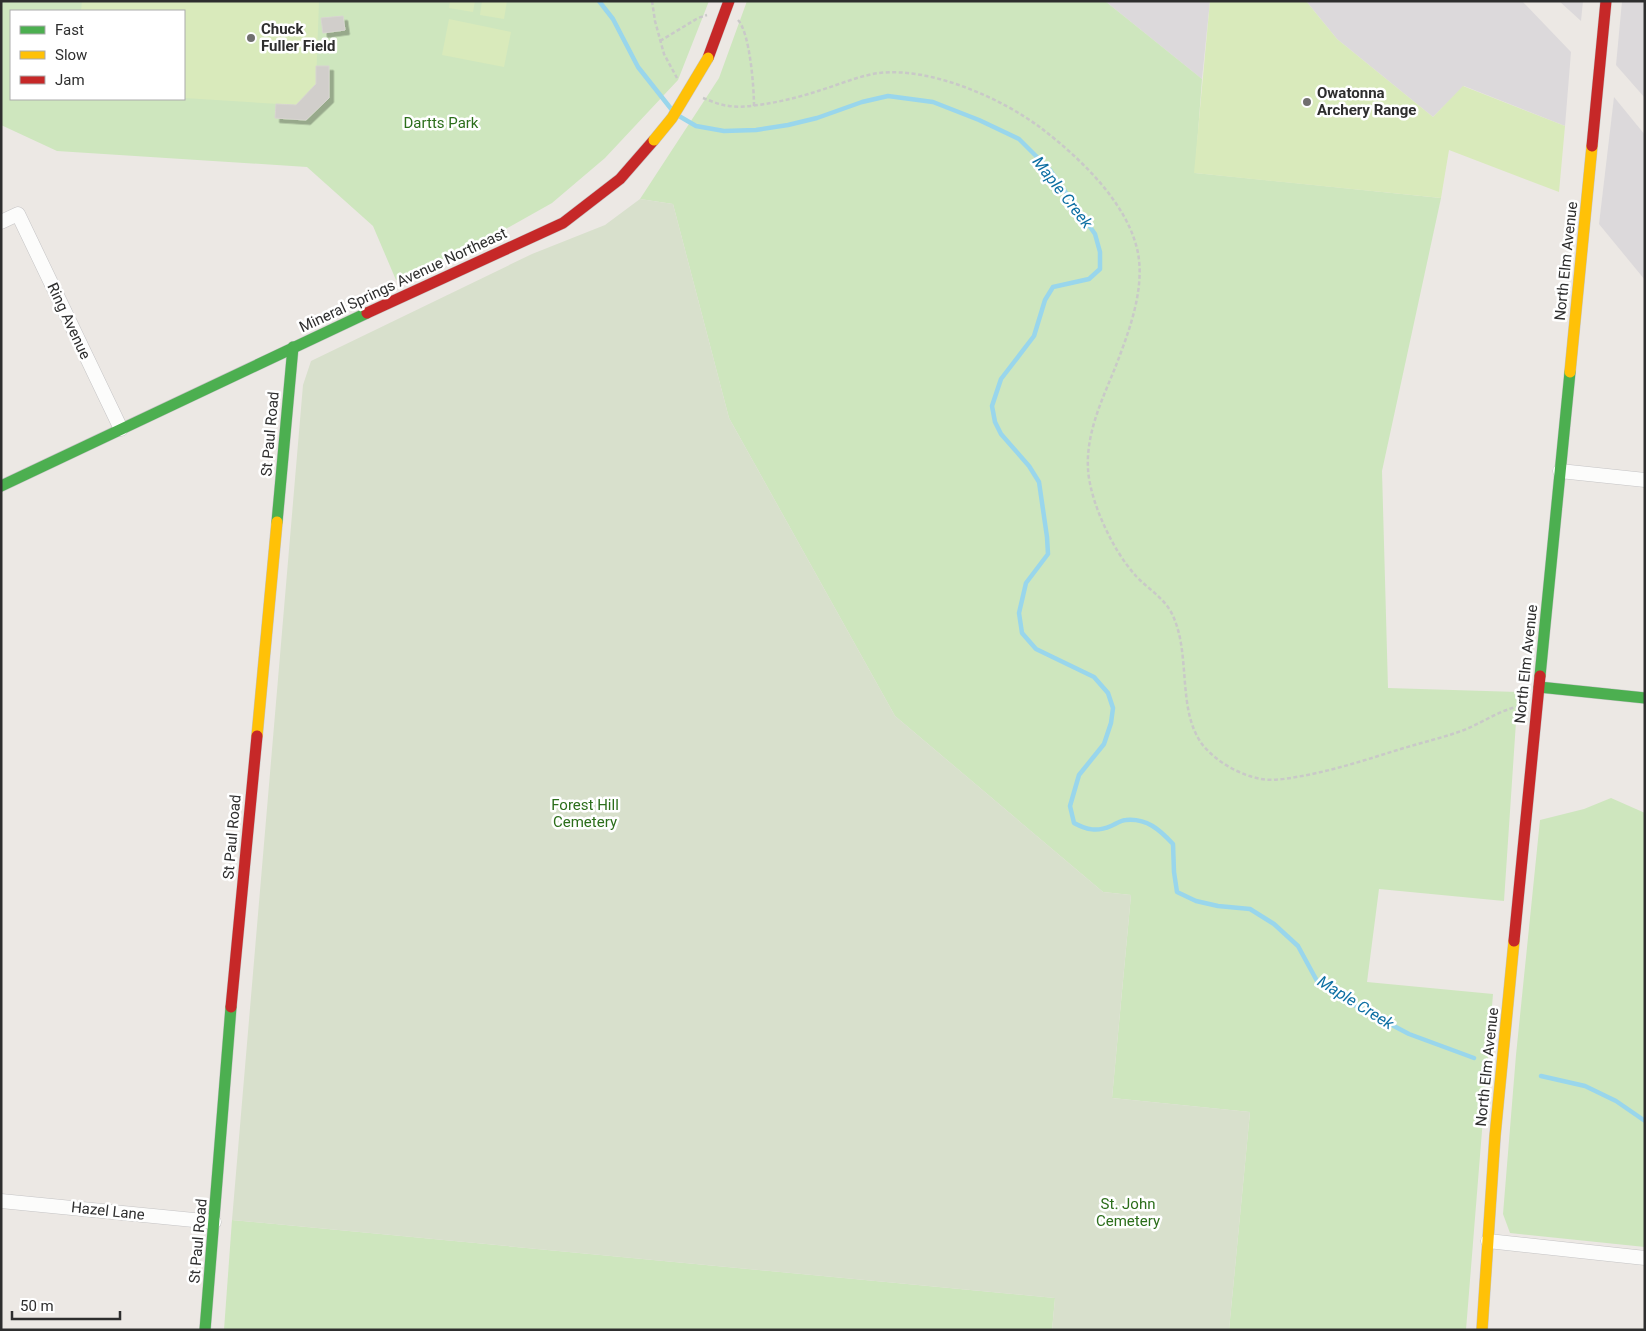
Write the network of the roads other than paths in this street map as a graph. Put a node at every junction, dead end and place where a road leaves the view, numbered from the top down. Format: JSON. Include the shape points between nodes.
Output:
{"nodes":[{"id":1,"x":1606,"y":1,"type":"edge"},
{"id":2,"x":727,"y":6,"type":"edge"},
{"id":3,"x":1,"y":222,"type":"edge"},
{"id":4,"x":293,"y":347,"type":"junction"},
{"id":5,"x":120,"y":429,"type":"junction"},
{"id":6,"x":1560,"y":471,"type":"junction"},
{"id":7,"x":1645,"y":480,"type":"edge"},
{"id":8,"x":1,"y":486,"type":"edge"},
{"id":9,"x":1539,"y":687,"type":"junction"},
{"id":10,"x":1645,"y":698,"type":"edge"},
{"id":11,"x":1,"y":1200,"type":"edge"},
{"id":12,"x":214,"y":1222,"type":"junction"},
{"id":13,"x":1488,"y":1241,"type":"junction"},
{"id":14,"x":1645,"y":1258,"type":"edge"},
{"id":15,"x":205,"y":1330,"type":"edge"},
{"id":16,"x":1482,"y":1330,"type":"edge"}],
"edges":[{"from":1,"to":6,"type":"street","name":"North Elm Avenue"},
{"from":2,"to":4,"type":"street","name":"Mineral Springs Avenue Northeast","bridge":true,"via":[[708,58],[672,118],[620,179],[563,223]]},
{"from":3,"to":5,"type":"street","name":"Ring Avenue","via":[[18,214]]},
{"from":4,"to":5,"type":"street","name":"Mineral Springs Avenue Northeast"},
{"from":4,"to":12,"type":"street","name":"St Paul Road"},
{"from":5,"to":8,"type":"street","name":"Mineral Springs Avenue Northeast"},
{"from":6,"to":7,"type":"street"},
{"from":6,"to":9,"type":"street","name":"North Elm Avenue"},
{"from":9,"to":10,"type":"street"},
{"from":9,"to":13,"type":"street","name":"North Elm Avenue","via":[[1495,1136]]},
{"from":11,"to":12,"type":"street","name":"Hazel Lane"},
{"from":12,"to":15,"type":"street","name":"St Paul Road"},
{"from":13,"to":14,"type":"street"},
{"from":13,"to":16,"type":"street","name":"North Elm Avenue"}]}
